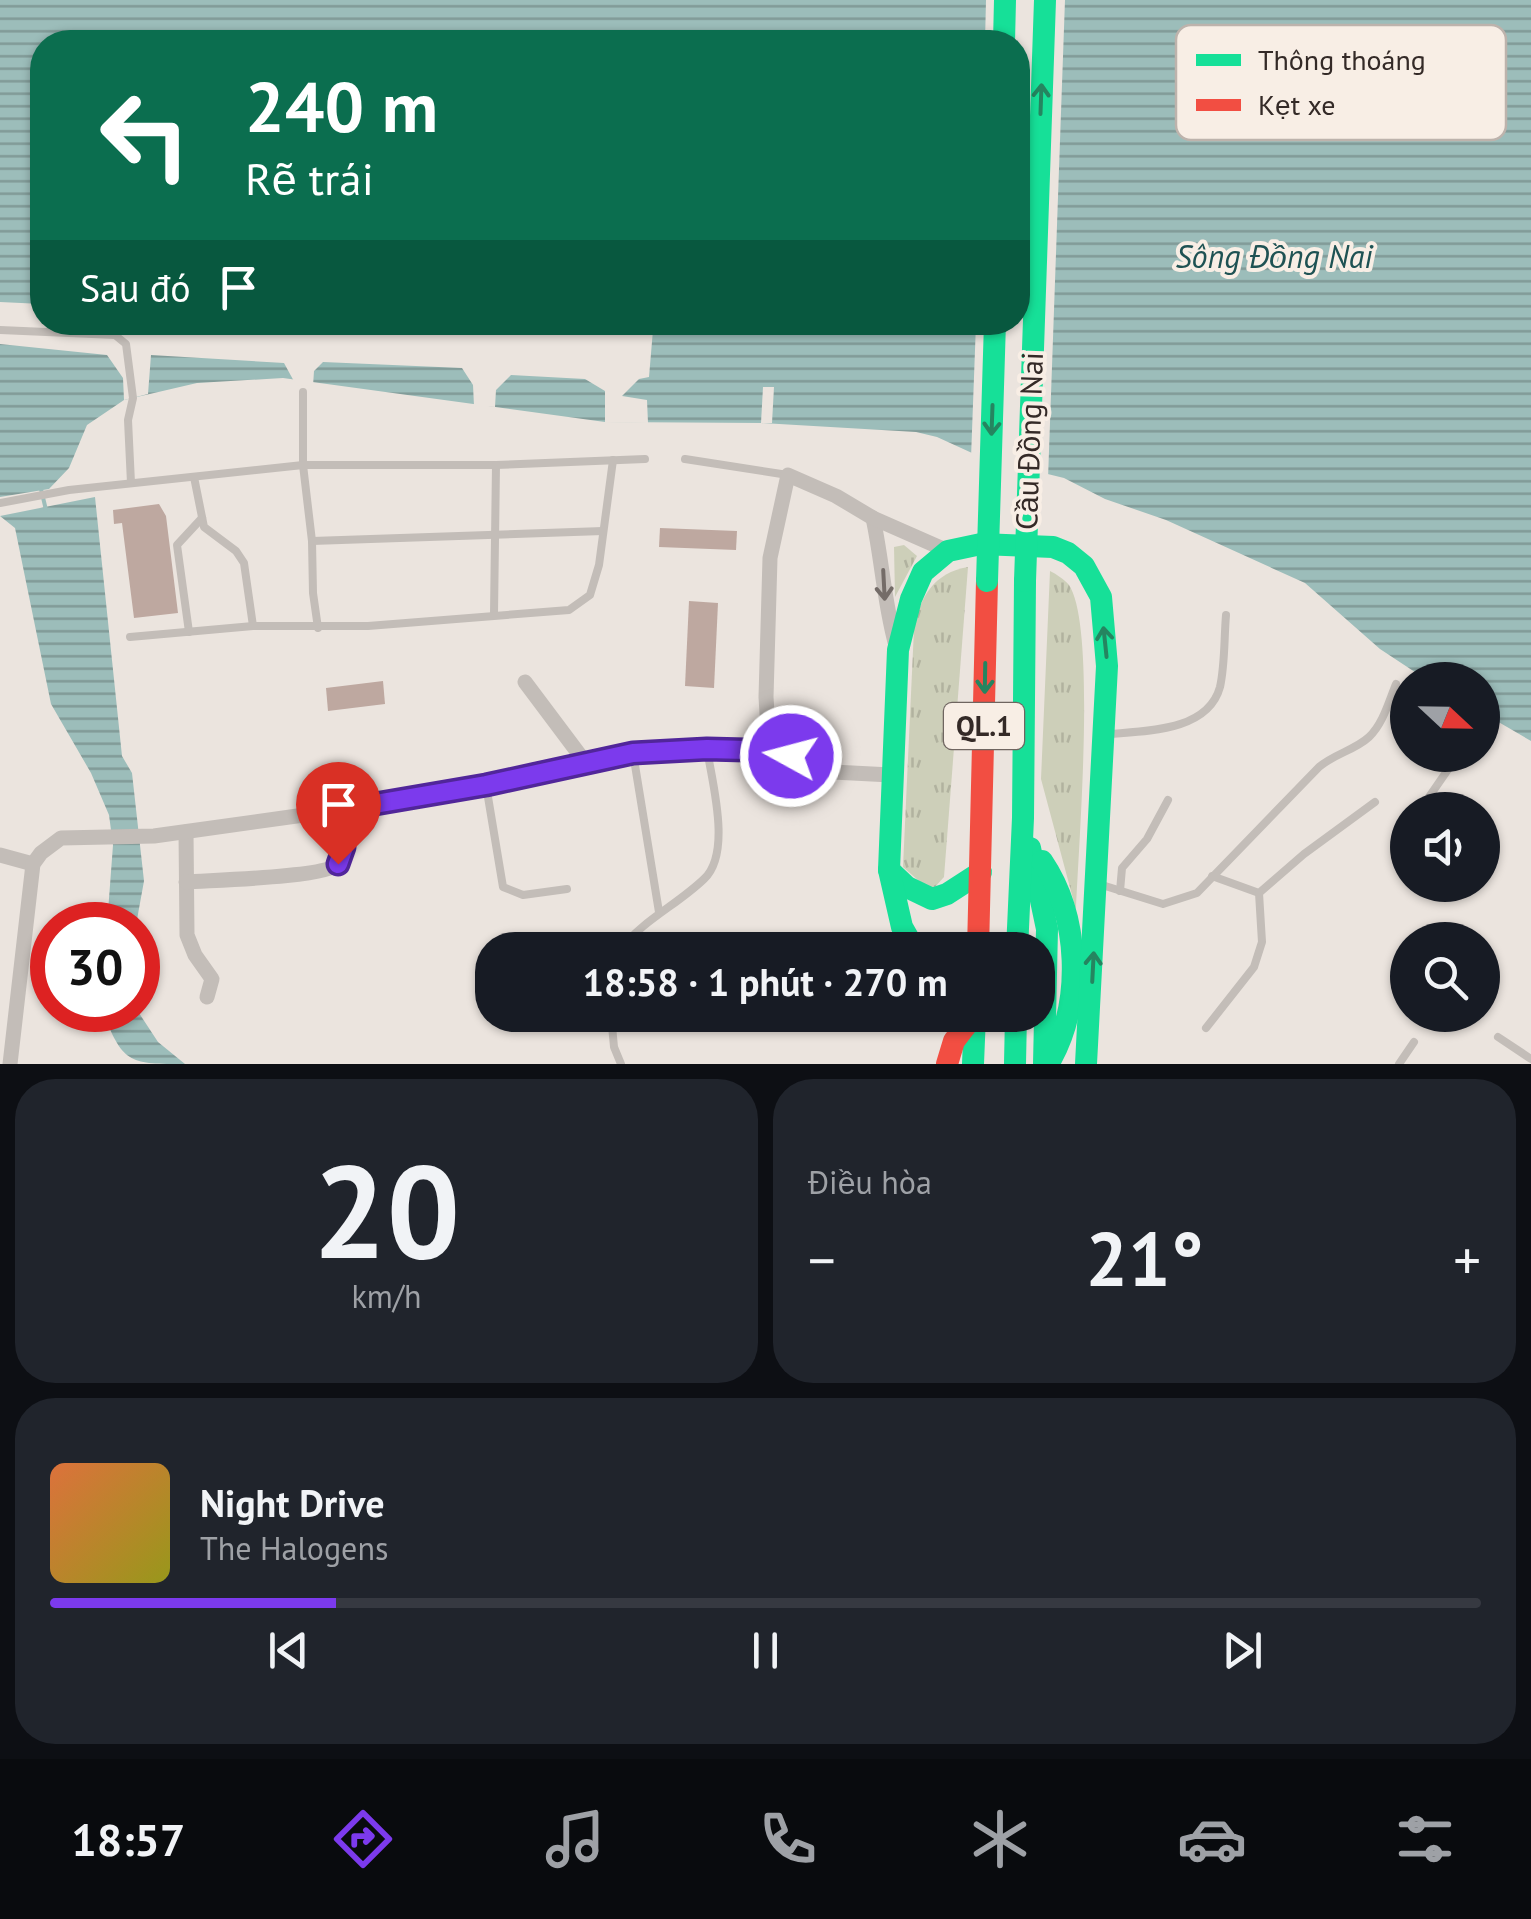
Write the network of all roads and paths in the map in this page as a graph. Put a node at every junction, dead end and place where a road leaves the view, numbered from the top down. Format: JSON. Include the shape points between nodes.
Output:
{"nodes":[{"id":1,"x":1005,"y":0,"type":"edge"},
{"id":2,"x":1045,"y":0,"type":"edge"},
{"id":3,"x":1004,"y":30,"type":"edge"},
{"id":4,"x":0,"y":330,"type":"edge"},
{"id":5,"x":30,"y":331,"type":"edge"},
{"id":6,"x":115,"y":335,"type":"edge"},
{"id":7,"x":995,"y":335,"type":"edge"},
{"id":8,"x":303,"y":392,"type":"dead end"},
{"id":9,"x":684,"y":458,"type":"dead end"},
{"id":10,"x":645,"y":459,"type":"dead end"},
{"id":11,"x":613,"y":460,"type":"junction"},
{"id":12,"x":304,"y":465,"type":"junction"},
{"id":13,"x":496,"y":465,"type":"junction"},
{"id":14,"x":788,"y":475,"type":"junction"},
{"id":15,"x":194,"y":477,"type":"junction"},
{"id":16,"x":131,"y":484,"type":"junction"},
{"id":17,"x":0,"y":503,"type":"edge"},
{"id":18,"x":202,"y":518,"type":"junction"},
{"id":19,"x":873,"y":518,"type":"junction"},
{"id":20,"x":604,"y":530,"type":"junction"},
{"id":21,"x":495,"y":535,"type":"junction"},
{"id":22,"x":312,"y":541,"type":"junction"},
{"id":23,"x":948,"y":551,"type":"junction"},
{"id":24,"x":494,"y":614,"type":"junction"},
{"id":25,"x":1226,"y":616,"type":"dead end"},
{"id":26,"x":252,"y":626,"type":"junction"},
{"id":27,"x":318,"y":628,"type":"junction"},
{"id":28,"x":189,"y":632,"type":"junction"},
{"id":29,"x":130,"y":637,"type":"dead end"},
{"id":30,"x":898,"y":650,"type":"junction"},
{"id":31,"x":525,"y":682,"type":"dead end"},
{"id":32,"x":1390,"y":698,"type":"edge"},
{"id":33,"x":1106,"y":735,"type":"junction"},
{"id":34,"x":769,"y":746,"type":"junction"},
{"id":35,"x":707,"y":749,"type":"junction"},
{"id":36,"x":633,"y":753,"type":"junction"},
{"id":37,"x":585,"y":762,"type":"junction"},
{"id":38,"x":891,"y":775,"type":"junction"},
{"id":39,"x":486,"y":785,"type":"junction"},
{"id":40,"x":1168,"y":800,"type":"dead end"},
{"id":41,"x":1376,"y":802,"type":"dead end"},
{"id":42,"x":340,"y":810,"type":"junction"},
{"id":43,"x":1023,"y":818,"type":"junction"},
{"id":44,"x":186,"y":832,"type":"junction"},
{"id":45,"x":0,"y":856,"type":"edge"},
{"id":46,"x":33,"y":864,"type":"junction"},
{"id":47,"x":889,"y":870,"type":"junction"},
{"id":48,"x":981,"y":872,"type":"junction"},
{"id":49,"x":1212,"y":876,"type":"junction"},
{"id":50,"x":186,"y":882,"type":"junction"},
{"id":51,"x":1109,"y":887,"type":"junction"},
{"id":52,"x":567,"y":889,"type":"dead end"},
{"id":53,"x":1258,"y":893,"type":"junction"},
{"id":54,"x":659,"y":912,"type":"junction"},
{"id":55,"x":638,"y":932,"type":"edge"},
{"id":56,"x":905,"y":932,"type":"edge"},
{"id":57,"x":979,"y":932,"type":"edge"},
{"id":58,"x":1018,"y":932,"type":"edge"},
{"id":59,"x":207,"y":997,"type":"dead end"},
{"id":60,"x":1206,"y":1028,"type":"dead end"},
{"id":61,"x":613,"y":1032,"type":"edge"},
{"id":62,"x":961,"y":1032,"type":"edge"},
{"id":63,"x":974,"y":1032,"type":"edge"},
{"id":64,"x":1016,"y":1032,"type":"edge"},
{"id":65,"x":1498,"y":1038,"type":"dead end"},
{"id":66,"x":1414,"y":1042,"type":"dead end"},
{"id":67,"x":1531,"y":1059,"type":"edge"},
{"id":68,"x":10,"y":1064,"type":"edge"},
{"id":69,"x":621,"y":1064,"type":"edge"},
{"id":70,"x":947,"y":1064,"type":"edge"},
{"id":71,"x":973,"y":1064,"type":"edge"},
{"id":72,"x":1015,"y":1064,"type":"edge"},
{"id":73,"x":1046,"y":1064,"type":"edge"},
{"id":74,"x":1086,"y":1064,"type":"edge"},
{"id":75,"x":1399,"y":1064,"type":"edge"}],
"edges":[{"from":1,"to":3,"type":"highway"},
{"from":43,"to":2,"type":"highway","name":"Cầu Đồng Nai","number":"QL.1","one_way":true,"bridge":true},
{"from":4,"to":5,"type":"lane"},
{"from":6,"to":16,"type":"lane","via":[[126,344],[133,398]]},
{"from":7,"to":48,"type":"highway","name":"Cầu Đồng Nai","number":"QL.1","one_way":true,"bridge":true},
{"from":8,"to":12,"type":"lane"},
{"from":9,"to":14,"type":"lane"},
{"from":10,"to":11,"type":"lane"},
{"from":11,"to":13,"type":"lane"},
{"from":11,"to":20,"type":"lane"},
{"from":12,"to":13,"type":"lane"},
{"from":12,"to":15,"type":"lane"},
{"from":12,"to":22,"type":"lane"},
{"from":13,"to":21,"type":"lane"},
{"from":14,"to":19,"type":"street"},
{"from":14,"to":34,"type":"street","via":[[770,558]]},
{"from":15,"to":16,"type":"lane"},
{"from":15,"to":18,"type":"lane"},
{"from":16,"to":17,"type":"lane"},
{"from":18,"to":26,"type":"lane","via":[[204,528],[244,563]]},
{"from":18,"to":28,"type":"lane","via":[[177,545]]},
{"from":19,"to":23,"type":"street"},
{"from":19,"to":30,"type":"street","one_way":true},
{"from":20,"to":21,"type":"lane"},
{"from":20,"to":24,"type":"lane","via":[[590,595],[580,603],[569,610]]},
{"from":21,"to":22,"type":"lane"},
{"from":21,"to":24,"type":"lane"},
{"from":22,"to":27,"type":"lane"},
{"from":23,"to":30,"type":"highway","via":[[923,572]]},
{"from":33,"to":23,"type":"highway","one_way":true,"via":[[1100,597],[1084,566],[1053,547],[980,544]]},
{"from":24,"to":27,"type":"lane"},
{"from":25,"to":33,"type":"lane","via":[[1220,685],[1202,714],[1168,728]]},
{"from":26,"to":27,"type":"lane"},
{"from":26,"to":28,"type":"lane"},
{"from":28,"to":29,"type":"lane"},
{"from":30,"to":38,"type":"highway"},
{"from":31,"to":37,"type":"street"},
{"from":32,"to":49,"type":"lane","via":[[1368,738],[1330,758]]},
{"from":33,"to":51,"type":"highway"},
{"from":34,"to":35,"type":"street"},
{"from":34,"to":38,"type":"street","via":[[833,772]]},
{"from":35,"to":36,"type":"street"},
{"from":35,"to":54,"type":"lane","via":[[718,851],[708,876]]},
{"from":36,"to":37,"type":"street"},
{"from":36,"to":54,"type":"lane"},
{"from":37,"to":39,"type":"street"},
{"from":38,"to":47,"type":"highway"},
{"from":39,"to":42,"type":"street"},
{"from":39,"to":52,"type":"lane","via":[[503,887],[523,895]]},
{"from":40,"to":51,"type":"lane"},
{"from":41,"to":53,"type":"lane"},
{"from":42,"to":44,"type":"street"},
{"from":42,"to":50,"type":"street","via":[[344,847],[334,868]]},
{"from":43,"to":58,"type":"highway","number":"QL.1"},
{"from":43,"to":73,"type":"highway","number":"QL.1","via":[[1047,930]]},
{"from":44,"to":46,"type":"street","via":[[61,838]]},
{"from":44,"to":50,"type":"street"},
{"from":45,"to":46,"type":"street"},
{"from":46,"to":68,"type":"street"},
{"from":47,"to":48,"type":"highway","via":[[932,898]]},
{"from":47,"to":56,"type":"highway"},
{"from":48,"to":57,"type":"highway","number":"QL.1"},
{"from":49,"to":51,"type":"lane","via":[[1196,893],[1164,904]]},
{"from":49,"to":53,"type":"lane"},
{"from":50,"to":59,"type":"street","via":[[188,935],[212,979]]},
{"from":74,"to":51,"type":"highway","one_way":true},
{"from":53,"to":60,"type":"lane","via":[[1262,942],[1254,967]]},
{"from":54,"to":55,"type":"lane"},
{"from":61,"to":69,"type":"lane"},
{"from":62,"to":70,"type":"highway"},
{"from":63,"to":71,"type":"highway"},
{"from":64,"to":72,"type":"highway"},
{"from":65,"to":67,"type":"lane"},
{"from":66,"to":75,"type":"lane"}]}
